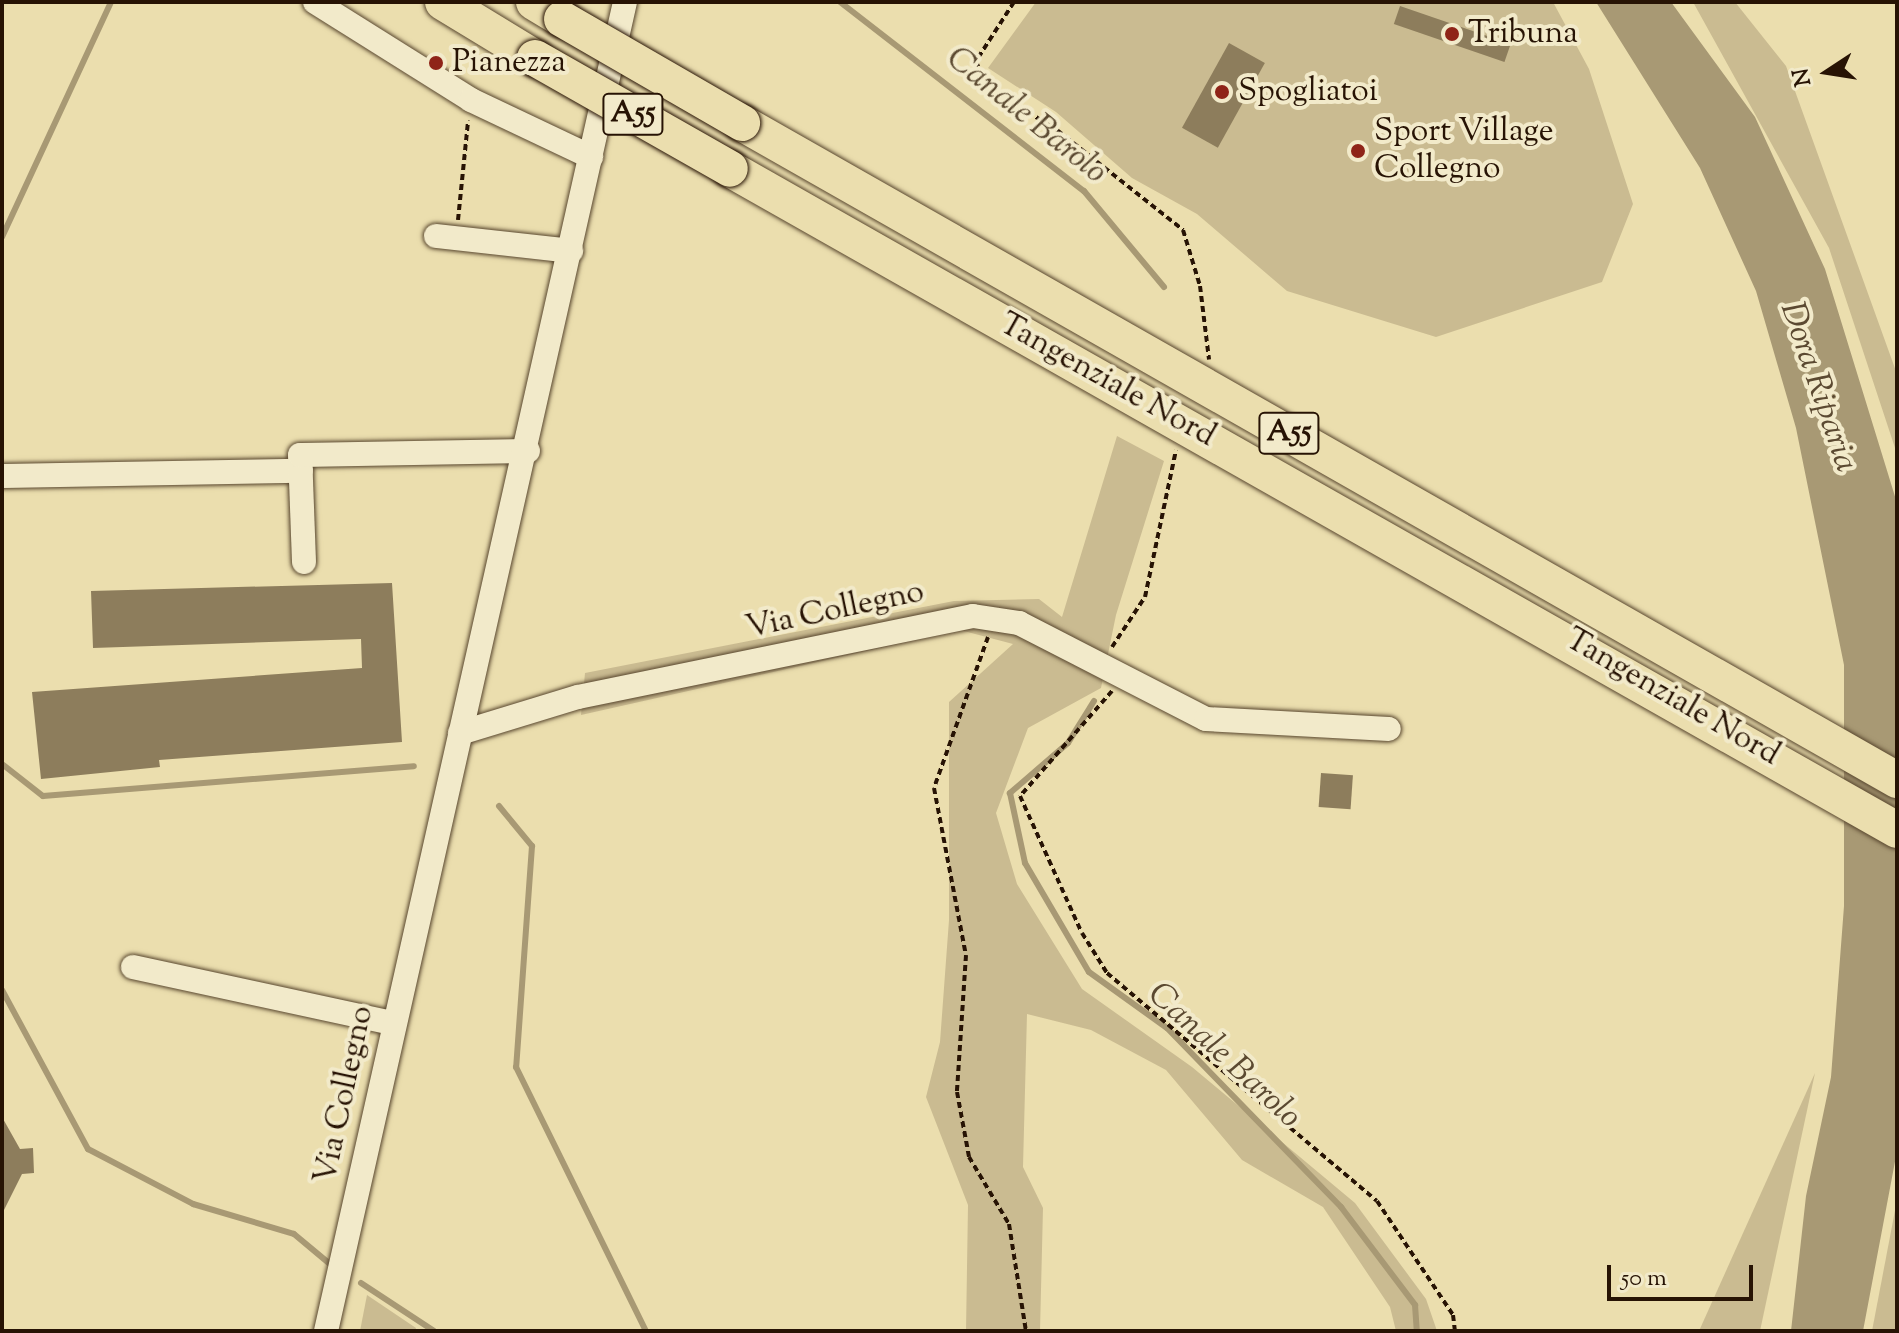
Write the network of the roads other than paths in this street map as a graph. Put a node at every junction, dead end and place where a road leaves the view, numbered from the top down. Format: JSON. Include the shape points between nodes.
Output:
{"nodes":[{"id":1,"x":315,"y":2,"type":"edge"},
{"id":2,"x":443,"y":2,"type":"edge"},
{"id":3,"x":625,"y":2,"type":"edge"},
{"id":4,"x":548,"y":10,"type":"edge"},
{"id":5,"x":591,"y":157,"type":"junction"},
{"id":6,"x":446,"y":237,"type":"road end"},
{"id":7,"x":571,"y":251,"type":"junction"},
{"id":8,"x":528,"y":451,"type":"junction"},
{"id":9,"x":301,"y":471,"type":"junction"},
{"id":10,"x":2,"y":476,"type":"edge"},
{"id":11,"x":304,"y":562,"type":"dead end"},
{"id":12,"x":1389,"y":729,"type":"dead end"},
{"id":13,"x":460,"y":733,"type":"junction"},
{"id":14,"x":1897,"y":780,"type":"edge"},
{"id":15,"x":1897,"y":830,"type":"edge"},
{"id":16,"x":133,"y":967,"type":"dead end"},
{"id":17,"x":393,"y":1023,"type":"junction"},
{"id":18,"x":326,"y":1331,"type":"edge"}],
"edges":[{"from":1,"to":5,"type":"street","via":[[471,100]]},
{"from":2,"to":15,"type":"highway","name":"Tangenziale Nord","number":"A55","bridge":true,"via":[[730,169],[1682,702]]},
{"from":3,"to":5,"type":"street","name":"Via Collegno"},
{"from":4,"to":14,"type":"highway","name":"Tangenziale Nord","number":"A55","bridge":true},
{"from":5,"to":7,"type":"street","name":"Via Collegno"},
{"from":6,"to":7,"type":"street"},
{"from":7,"to":8,"type":"street","name":"Via Collegno"},
{"from":8,"to":9,"type":"street","via":[[300,455]]},
{"from":8,"to":13,"type":"street","name":"Via Collegno"},
{"from":9,"to":10,"type":"street"},
{"from":9,"to":11,"type":"street"},
{"from":12,"to":13,"type":"street","name":"Via Collegno","via":[[1206,719],[997,617],[925,625],[578,697]]},
{"from":13,"to":17,"type":"street","name":"Via Collegno"},
{"from":16,"to":17,"type":"street"},
{"from":17,"to":18,"type":"street","name":"Via Collegno"}]}
